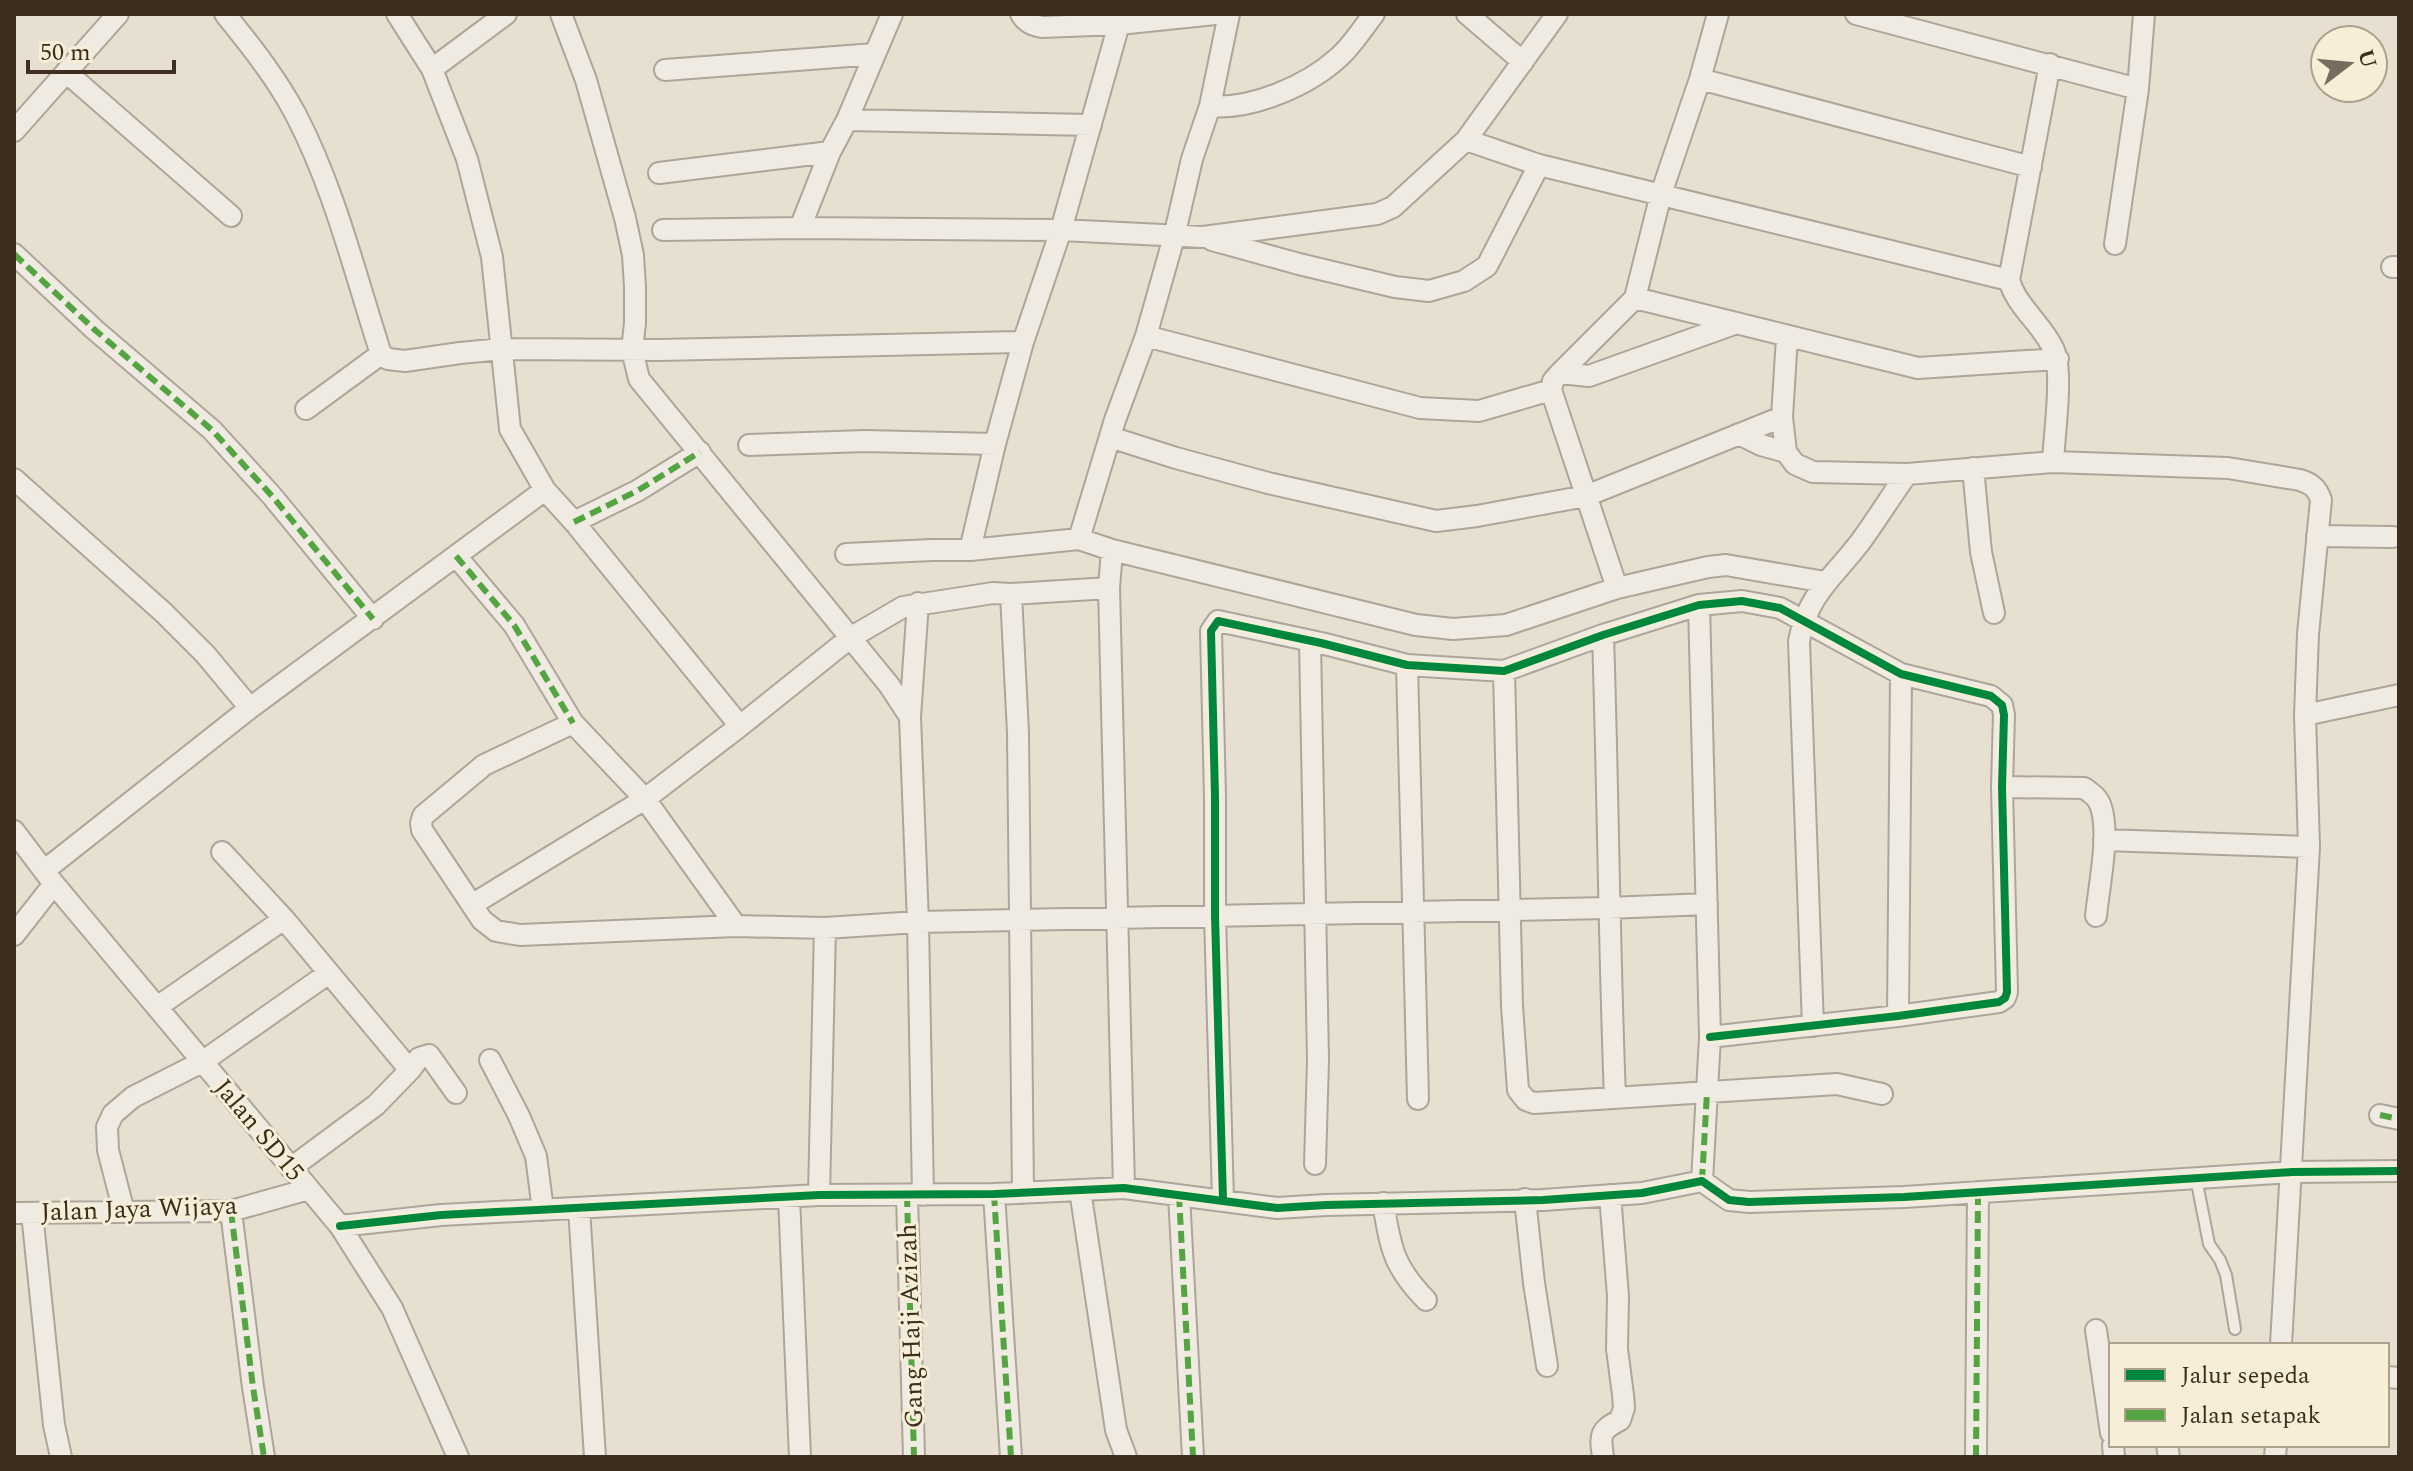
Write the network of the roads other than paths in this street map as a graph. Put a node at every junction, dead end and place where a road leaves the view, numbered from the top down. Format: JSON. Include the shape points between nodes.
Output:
{"nodes":[{"id":1,"x":118,"y":14,"type":"edge"},
{"id":2,"x":225,"y":14,"type":"edge"},
{"id":3,"x":397,"y":14,"type":"edge"},
{"id":4,"x":506,"y":14,"type":"edge"},
{"id":5,"x":561,"y":14,"type":"edge"},
{"id":6,"x":892,"y":14,"type":"edge"},
{"id":7,"x":1021,"y":14,"type":"edge"},
{"id":8,"x":1215,"y":14,"type":"edge"},
{"id":9,"x":1229,"y":14,"type":"edge"},
{"id":10,"x":1374,"y":14,"type":"edge"},
{"id":11,"x":1467,"y":14,"type":"edge"},
{"id":12,"x":1557,"y":14,"type":"edge"},
{"id":13,"x":1718,"y":14,"type":"edge"},
{"id":14,"x":1856,"y":14,"type":"edge"},
{"id":15,"x":2144,"y":14,"type":"edge"},
{"id":16,"x":1119,"y":24,"type":"junction"},
{"id":17,"x":875,"y":54,"type":"junction"},
{"id":18,"x":1523,"y":62,"type":"junction"},
{"id":19,"x":2050,"y":64,"type":"junction"},
{"id":20,"x":432,"y":69,"type":"junction"},
{"id":21,"x":665,"y":70,"type":"dead end"},
{"id":22,"x":66,"y":72,"type":"junction"},
{"id":23,"x":1700,"y":79,"type":"junction"},
{"id":24,"x":2138,"y":89,"type":"junction"},
{"id":25,"x":1210,"y":106,"type":"junction"},
{"id":26,"x":847,"y":120,"type":"junction"},
{"id":27,"x":1091,"y":125,"type":"junction"},
{"id":28,"x":14,"y":131,"type":"edge"},
{"id":29,"x":1466,"y":140,"type":"junction"},
{"id":30,"x":830,"y":152,"type":"junction"},
{"id":31,"x":1539,"y":165,"type":"junction"},
{"id":32,"x":2031,"y":167,"type":"junction"},
{"id":33,"x":659,"y":173,"type":"dead end"},
{"id":34,"x":1661,"y":194,"type":"junction"},
{"id":35,"x":231,"y":216,"type":"dead end"},
{"id":36,"x":800,"y":228,"type":"junction"},
{"id":37,"x":663,"y":230,"type":"dead end"},
{"id":38,"x":1061,"y":230,"type":"junction"},
{"id":39,"x":1174,"y":237,"type":"junction"},
{"id":40,"x":1203,"y":237,"type":"junction"},
{"id":41,"x":2115,"y":244,"type":"dead end"},
{"id":42,"x":14,"y":254,"type":"edge"},
{"id":43,"x":2009,"y":280,"type":"junction"},
{"id":44,"x":1635,"y":298,"type":"junction"},
{"id":45,"x":1735,"y":324,"type":"junction"},
{"id":46,"x":1146,"y":336,"type":"junction"},
{"id":47,"x":1787,"y":337,"type":"junction"},
{"id":48,"x":1023,"y":342,"type":"junction"},
{"id":49,"x":502,"y":349,"type":"junction"},
{"id":50,"x":634,"y":350,"type":"junction"},
{"id":51,"x":381,"y":354,"type":"junction"},
{"id":52,"x":2058,"y":359,"type":"junction"},
{"id":53,"x":1556,"y":381,"type":"junction"},
{"id":54,"x":306,"y":409,"type":"dead end"},
{"id":55,"x":1782,"y":417,"type":"junction"},
{"id":56,"x":1739,"y":434,"type":"junction"},
{"id":57,"x":1110,"y":437,"type":"junction"},
{"id":58,"x":995,"y":444,"type":"junction"},
{"id":59,"x":749,"y":445,"type":"dead end"},
{"id":60,"x":700,"y":452,"type":"junction"},
{"id":61,"x":1786,"y":452,"type":"junction"},
{"id":62,"x":2053,"y":462,"type":"junction"},
{"id":63,"x":1973,"y":468,"type":"junction"},
{"id":64,"x":1907,"y":474,"type":"junction"},
{"id":65,"x":14,"y":479,"type":"edge"},
{"id":66,"x":545,"y":490,"type":"junction"},
{"id":67,"x":1586,"y":496,"type":"junction"},
{"id":68,"x":574,"y":522,"type":"junction"},
{"id":69,"x":2317,"y":536,"type":"junction"},
{"id":70,"x":2393,"y":537,"type":"dead end"},
{"id":71,"x":1079,"y":539,"type":"junction"},
{"id":72,"x":970,"y":550,"type":"junction"},
{"id":73,"x":846,"y":554,"type":"dead end"},
{"id":74,"x":1112,"y":554,"type":"junction"},
{"id":75,"x":456,"y":556,"type":"junction"},
{"id":76,"x":1109,"y":584,"type":"junction"},
{"id":77,"x":1823,"y":585,"type":"junction"},
{"id":78,"x":1617,"y":588,"type":"junction"},
{"id":79,"x":1011,"y":594,"type":"junction"},
{"id":80,"x":918,"y":603,"type":"junction"},
{"id":81,"x":1699,"y":605,"type":"junction"},
{"id":82,"x":1994,"y":613,"type":"dead end"},
{"id":83,"x":1806,"y":615,"type":"junction"},
{"id":84,"x":373,"y":619,"type":"junction"},
{"id":85,"x":1603,"y":635,"type":"junction"},
{"id":86,"x":850,"y":638,"type":"junction"},
{"id":87,"x":1310,"y":642,"type":"junction"},
{"id":88,"x":1407,"y":665,"type":"junction"},
{"id":89,"x":1504,"y":671,"type":"junction"},
{"id":90,"x":1901,"y":674,"type":"junction"},
{"id":91,"x":2399,"y":695,"type":"edge"},
{"id":92,"x":250,"y":708,"type":"junction"},
{"id":93,"x":2305,"y":715,"type":"junction"},
{"id":94,"x":910,"y":717,"type":"junction"},
{"id":95,"x":573,"y":723,"type":"junction"},
{"id":96,"x":740,"y":726,"type":"junction"},
{"id":97,"x":2002,"y":787,"type":"junction"},
{"id":98,"x":645,"y":799,"type":"junction"},
{"id":99,"x":14,"y":831,"type":"edge"},
{"id":100,"x":2104,"y":840,"type":"junction"},
{"id":101,"x":2309,"y":847,"type":"junction"},
{"id":102,"x":222,"y":852,"type":"dead end"},
{"id":103,"x":50,"y":877,"type":"junction"},
{"id":104,"x":473,"y":904,"type":"junction"},
{"id":105,"x":1707,"y":904,"type":"junction"},
{"id":106,"x":1608,"y":908,"type":"junction"},
{"id":107,"x":1511,"y":909,"type":"junction"},
{"id":108,"x":1413,"y":911,"type":"junction"},
{"id":109,"x":1316,"y":913,"type":"junction"},
{"id":110,"x":1215,"y":916,"type":"junction"},
{"id":111,"x":2096,"y":916,"type":"dead end"},
{"id":112,"x":1117,"y":917,"type":"junction"},
{"id":113,"x":284,"y":919,"type":"junction"},
{"id":114,"x":1019,"y":920,"type":"junction"},
{"id":115,"x":918,"y":922,"type":"junction"},
{"id":116,"x":736,"y":926,"type":"junction"},
{"id":117,"x":825,"y":928,"type":"junction"},
{"id":118,"x":14,"y":935,"type":"edge"},
{"id":119,"x":329,"y":973,"type":"junction"},
{"id":120,"x":157,"y":1007,"type":"junction"},
{"id":121,"x":1898,"y":1016,"type":"junction"},
{"id":122,"x":1813,"y":1026,"type":"junction"},
{"id":123,"x":1710,"y":1037,"type":"junction"},
{"id":124,"x":490,"y":1060,"type":"dead end"},
{"id":125,"x":202,"y":1062,"type":"junction"},
{"id":126,"x":410,"y":1070,"type":"junction"},
{"id":127,"x":1707,"y":1092,"type":"junction"},
{"id":128,"x":456,"y":1093,"type":"dead end"},
{"id":129,"x":1882,"y":1094,"type":"dead end"},
{"id":130,"x":1615,"y":1098,"type":"junction"},
{"id":131,"x":1418,"y":1099,"type":"dead end"},
{"id":132,"x":1315,"y":1164,"type":"dead end"},
{"id":133,"x":291,"y":1168,"type":"junction"},
{"id":134,"x":2399,"y":1171,"type":"edge"},
{"id":135,"x":2292,"y":1172,"type":"junction"},
{"id":136,"x":2196,"y":1178,"type":"junction"},
{"id":137,"x":1702,"y":1181,"type":"junction"},
{"id":138,"x":1124,"y":1188,"type":"junction"},
{"id":139,"x":309,"y":1189,"type":"junction"},
{"id":140,"x":1080,"y":1190,"type":"junction"},
{"id":141,"x":1978,"y":1192,"type":"junction"},
{"id":142,"x":1023,"y":1193,"type":"junction"},
{"id":143,"x":994,"y":1194,"type":"junction"},
{"id":144,"x":819,"y":1195,"type":"junction"},
{"id":145,"x":915,"y":1195,"type":"junction"},
{"id":146,"x":1179,"y":1195,"type":"junction"},
{"id":147,"x":1610,"y":1195,"type":"junction"},
{"id":148,"x":789,"y":1197,"type":"junction"},
{"id":149,"x":1525,"y":1199,"type":"junction"},
{"id":150,"x":1223,"y":1200,"type":"junction"},
{"id":151,"x":1383,"y":1203,"type":"junction"},
{"id":152,"x":579,"y":1208,"type":"junction"},
{"id":153,"x":543,"y":1210,"type":"junction"},
{"id":154,"x":231,"y":1211,"type":"junction"},
{"id":155,"x":124,"y":1212,"type":"junction"},
{"id":156,"x":23,"y":1213,"type":"edge"},
{"id":157,"x":340,"y":1226,"type":"junction"},
{"id":158,"x":1426,"y":1300,"type":"dead end"},
{"id":159,"x":2235,"y":1329,"type":"dead end"},
{"id":160,"x":2096,"y":1330,"type":"dead end"},
{"id":161,"x":2281,"y":1343,"type":"edge"},
{"id":162,"x":1547,"y":1366,"type":"dead end"},
{"id":163,"x":2109,"y":1419,"type":"edge"},
{"id":164,"x":61,"y":1457,"type":"edge"},
{"id":165,"x":264,"y":1457,"type":"edge"},
{"id":166,"x":458,"y":1457,"type":"edge"},
{"id":167,"x":595,"y":1457,"type":"edge"},
{"id":168,"x":800,"y":1457,"type":"edge"},
{"id":169,"x":914,"y":1457,"type":"edge"},
{"id":170,"x":1011,"y":1457,"type":"edge"},
{"id":171,"x":1126,"y":1457,"type":"edge"},
{"id":172,"x":1193,"y":1457,"type":"edge"},
{"id":173,"x":1603,"y":1457,"type":"edge"},
{"id":174,"x":1976,"y":1457,"type":"edge"}],
"edges":[{"from":1,"to":22,"type":"street"},
{"from":2,"to":51,"type":"street","via":[[295,115],[326,184]]},
{"from":3,"to":20,"type":"street"},
{"from":4,"to":20,"type":"street"},
{"from":5,"to":50,"type":"street","via":[[586,80],[630,243]]},
{"from":6,"to":17,"type":"street"},
{"from":7,"to":16,"type":"street","via":[[1042,27]]},
{"from":8,"to":16,"type":"street"},
{"from":9,"to":25,"type":"street"},
{"from":10,"to":25,"type":"street","via":[[1318,72],[1247,104]]},
{"from":11,"to":18,"type":"street"},
{"from":12,"to":18,"type":"street"},
{"from":13,"to":23,"type":"street"},
{"from":14,"to":19,"type":"street"},
{"from":15,"to":24,"type":"street"},
{"from":16,"to":27,"type":"street"},
{"from":17,"to":21,"type":"street"},
{"from":17,"to":26,"type":"street"},
{"from":18,"to":29,"type":"street"},
{"from":19,"to":24,"type":"street"},
{"from":19,"to":32,"type":"street"},
{"from":20,"to":49,"type":"street","via":[[467,159],[492,257]]},
{"from":22,"to":28,"type":"street"},
{"from":22,"to":35,"type":"street"},
{"from":23,"to":32,"type":"street"},
{"from":23,"to":34,"type":"street"},
{"from":24,"to":41,"type":"street"},
{"from":25,"to":39,"type":"street"},
{"from":26,"to":27,"type":"street"},
{"from":26,"to":30,"type":"street"},
{"from":27,"to":38,"type":"street"},
{"from":29,"to":31,"type":"street"},
{"from":29,"to":40,"type":"street","via":[[1393,207],[1377,214]]},
{"from":30,"to":33,"type":"street"},
{"from":30,"to":36,"type":"street"},
{"from":31,"to":34,"type":"street"},
{"from":31,"to":40,"type":"street","via":[[1487,266],[1464,281],[1429,291],[1395,287]]},
{"from":32,"to":43,"type":"street"},
{"from":34,"to":43,"type":"street"},
{"from":34,"to":44,"type":"street"},
{"from":36,"to":37,"type":"street"},
{"from":36,"to":38,"type":"street"},
{"from":38,"to":39,"type":"street"},
{"from":38,"to":48,"type":"street"},
{"from":39,"to":40,"type":"street"},
{"from":39,"to":46,"type":"street"},
{"from":42,"to":84,"type":"street","via":[[212,430]]},
{"from":43,"to":52,"type":"street"},
{"from":44,"to":45,"type":"street"},
{"from":44,"to":53,"type":"street"},
{"from":45,"to":47,"type":"street"},
{"from":45,"to":53,"type":"street","via":[[1589,376]]},
{"from":46,"to":53,"type":"street","via":[[1420,408],[1479,411]]},
{"from":46,"to":57,"type":"street"},
{"from":47,"to":52,"type":"street","via":[[1924,369]]},
{"from":47,"to":55,"type":"street"},
{"from":48,"to":50,"type":"street"},
{"from":48,"to":58,"type":"street"},
{"from":49,"to":50,"type":"street"},
{"from":49,"to":51,"type":"street","via":[[405,361]]},
{"from":49,"to":66,"type":"street","via":[[510,429]]},
{"from":50,"to":60,"type":"street","via":[[639,379]]},
{"from":51,"to":54,"type":"street"},
{"from":52,"to":62,"type":"street"},
{"from":53,"to":67,"type":"street"},
{"from":55,"to":56,"type":"street"},
{"from":55,"to":61,"type":"street"},
{"from":56,"to":61,"type":"street"},
{"from":56,"to":67,"type":"street"},
{"from":57,"to":67,"type":"street","via":[[1268,483],[1436,521]]},
{"from":57,"to":71,"type":"street"},
{"from":58,"to":59,"type":"street"},
{"from":58,"to":72,"type":"street"},
{"from":60,"to":68,"type":"street"},
{"from":60,"to":86,"type":"street"},
{"from":61,"to":64,"type":"street","via":[[1795,464],[1813,472]]},
{"from":62,"to":63,"type":"street"},
{"from":62,"to":69,"type":"street","via":[[2228,468],[2310,484],[2321,500]]},
{"from":63,"to":64,"type":"street"},
{"from":63,"to":82,"type":"street","via":[[1981,552]]},
{"from":64,"to":77,"type":"street"},
{"from":65,"to":92,"type":"street","via":[[174,623]]},
{"from":66,"to":68,"type":"street"},
{"from":66,"to":75,"type":"street"},
{"from":67,"to":78,"type":"street"},
{"from":68,"to":96,"type":"street"},
{"from":69,"to":70,"type":"street"},
{"from":69,"to":93,"type":"street"},
{"from":71,"to":72,"type":"street"},
{"from":71,"to":74,"type":"street"},
{"from":72,"to":73,"type":"street"},
{"from":74,"to":76,"type":"street"},
{"from":74,"to":78,"type":"street","via":[[1416,625],[1453,629],[1506,625]]},
{"from":75,"to":84,"type":"street"},
{"from":75,"to":95,"type":"street","via":[[514,625]]},
{"from":76,"to":79,"type":"street"},
{"from":76,"to":112,"type":"street"},
{"from":77,"to":78,"type":"street","via":[[1726,565]]},
{"from":77,"to":83,"type":"street"},
{"from":79,"to":80,"type":"street"},
{"from":79,"to":114,"type":"street"},
{"from":80,"to":86,"type":"street"},
{"from":80,"to":94,"type":"street","name":"Gang Haji Azizah"},
{"from":81,"to":83,"type":"street","via":[[1742,601]]},
{"from":81,"to":85,"type":"street"},
{"from":81,"to":105,"type":"street"},
{"from":83,"to":90,"type":"street"},
{"from":83,"to":122,"type":"street","via":[[1799,641]]},
{"from":84,"to":92,"type":"street"},
{"from":85,"to":89,"type":"street"},
{"from":85,"to":106,"type":"street"},
{"from":86,"to":94,"type":"street"},
{"from":86,"to":96,"type":"street"},
{"from":87,"to":88,"type":"street"},
{"from":87,"to":109,"type":"street"},
{"from":87,"to":110,"type":"street","via":[[1222,620],[1212,627]]},
{"from":88,"to":89,"type":"street"},
{"from":88,"to":108,"type":"street"},
{"from":89,"to":107,"type":"street"},
{"from":90,"to":97,"type":"street","via":[[1997,700],[2004,715]]},
{"from":90,"to":121,"type":"street"},
{"from":91,"to":93,"type":"street"},
{"from":92,"to":103,"type":"street"},
{"from":93,"to":101,"type":"street"},
{"from":94,"to":115,"type":"street","name":"Gang Haji Azizah"},
{"from":95,"to":98,"type":"street"},
{"from":95,"to":104,"type":"street","via":[[484,765],[423,816],[422,830]]},
{"from":96,"to":98,"type":"street"},
{"from":97,"to":100,"type":"street","via":[[2084,788],[2101,804]]},
{"from":97,"to":121,"type":"street","via":[[2005,998]]},
{"from":98,"to":104,"type":"street"},
{"from":98,"to":116,"type":"street"},
{"from":99,"to":103,"type":"street","name":"Jalan SD15"},
{"from":100,"to":101,"type":"street"},
{"from":100,"to":111,"type":"street"},
{"from":101,"to":135,"type":"street"},
{"from":102,"to":113,"type":"street"},
{"from":103,"to":118,"type":"street"},
{"from":103,"to":120,"type":"street","name":"Jalan SD15"},
{"from":104,"to":116,"type":"street","via":[[496,931],[520,935]]},
{"from":105,"to":106,"type":"street"},
{"from":105,"to":123,"type":"street"},
{"from":106,"to":107,"type":"street"},
{"from":106,"to":130,"type":"street"},
{"from":107,"to":108,"type":"street"},
{"from":107,"to":130,"type":"street","via":[[1518,1090],[1534,1103]]},
{"from":108,"to":109,"type":"street"},
{"from":108,"to":131,"type":"street"},
{"from":109,"to":110,"type":"street"},
{"from":109,"to":132,"type":"street"},
{"from":110,"to":112,"type":"street"},
{"from":110,"to":150,"type":"street"},
{"from":112,"to":114,"type":"street"},
{"from":112,"to":138,"type":"street"},
{"from":113,"to":119,"type":"street"},
{"from":113,"to":120,"type":"street"},
{"from":114,"to":115,"type":"street"},
{"from":114,"to":142,"type":"street"},
{"from":115,"to":117,"type":"street"},
{"from":115,"to":145,"type":"street","name":"Gang Haji Azizah"},
{"from":116,"to":117,"type":"street"},
{"from":117,"to":144,"type":"street"},
{"from":119,"to":125,"type":"street"},
{"from":119,"to":126,"type":"street"},
{"from":120,"to":125,"type":"street","name":"Jalan SD15"},
{"from":121,"to":122,"type":"street"},
{"from":122,"to":123,"type":"street"},
{"from":123,"to":127,"type":"street"},
{"from":124,"to":153,"type":"street","via":[[536,1156]]},
{"from":125,"to":133,"type":"street","name":"Jalan SD15"},
{"from":125,"to":155,"type":"street","via":[[133,1097],[113,1114],[107,1127],[108,1150]]},
{"from":126,"to":128,"type":"street","via":[[429,1055]]},
{"from":126,"to":133,"type":"street","via":[[376,1105]]},
{"from":127,"to":129,"type":"street","via":[[1837,1084]]},
{"from":127,"to":130,"type":"street"},
{"from":127,"to":137,"type":"street"},
{"from":133,"to":139,"type":"street","name":"Jalan SD15"},
{"from":134,"to":135,"type":"street"},
{"from":135,"to":136,"type":"street"},
{"from":135,"to":161,"type":"street"},
{"from":136,"to":141,"type":"street"},
{"from":136,"to":159,"type":"lane","via":[[2209,1244],[2226,1275]]},
{"from":137,"to":141,"type":"street","via":[[1729,1200],[1749,1202]]},
{"from":137,"to":147,"type":"street"},
{"from":138,"to":140,"type":"street"},
{"from":138,"to":146,"type":"street"},
{"from":139,"to":154,"type":"street","name":"Jalan Jaya Wijaya"},
{"from":139,"to":157,"type":"street","name":"Jalan SD15"},
{"from":140,"to":142,"type":"street"},
{"from":140,"to":171,"type":"street","via":[[1116,1430]]},
{"from":141,"to":174,"type":"street"},
{"from":142,"to":143,"type":"street"},
{"from":143,"to":145,"type":"street"},
{"from":143,"to":170,"type":"street"},
{"from":144,"to":145,"type":"street"},
{"from":144,"to":148,"type":"street"},
{"from":145,"to":169,"type":"street","name":"Gang Haji Azizah"},
{"from":146,"to":150,"type":"street"},
{"from":146,"to":172,"type":"street"},
{"from":147,"to":149,"type":"street"},
{"from":147,"to":173,"type":"street","via":[[1624,1408],[1620,1420],[1601,1435]]},
{"from":148,"to":152,"type":"street"},
{"from":148,"to":168,"type":"street"},
{"from":149,"to":151,"type":"street"},
{"from":149,"to":162,"type":"street"},
{"from":150,"to":151,"type":"street","via":[[1283,1208]]},
{"from":151,"to":158,"type":"street","via":[[1397,1264]]},
{"from":152,"to":153,"type":"street"},
{"from":152,"to":167,"type":"street"},
{"from":153,"to":157,"type":"street"},
{"from":154,"to":155,"type":"street","name":"Jalan Jaya Wijaya"},
{"from":154,"to":165,"type":"street"},
{"from":155,"to":156,"type":"street","name":"Jalan Jaya Wijaya"},
{"from":156,"to":164,"type":"street"},
{"from":157,"to":166,"type":"street","name":"Jalan SD15","via":[[392,1308]]},
{"from":160,"to":163,"type":"street"}]}
